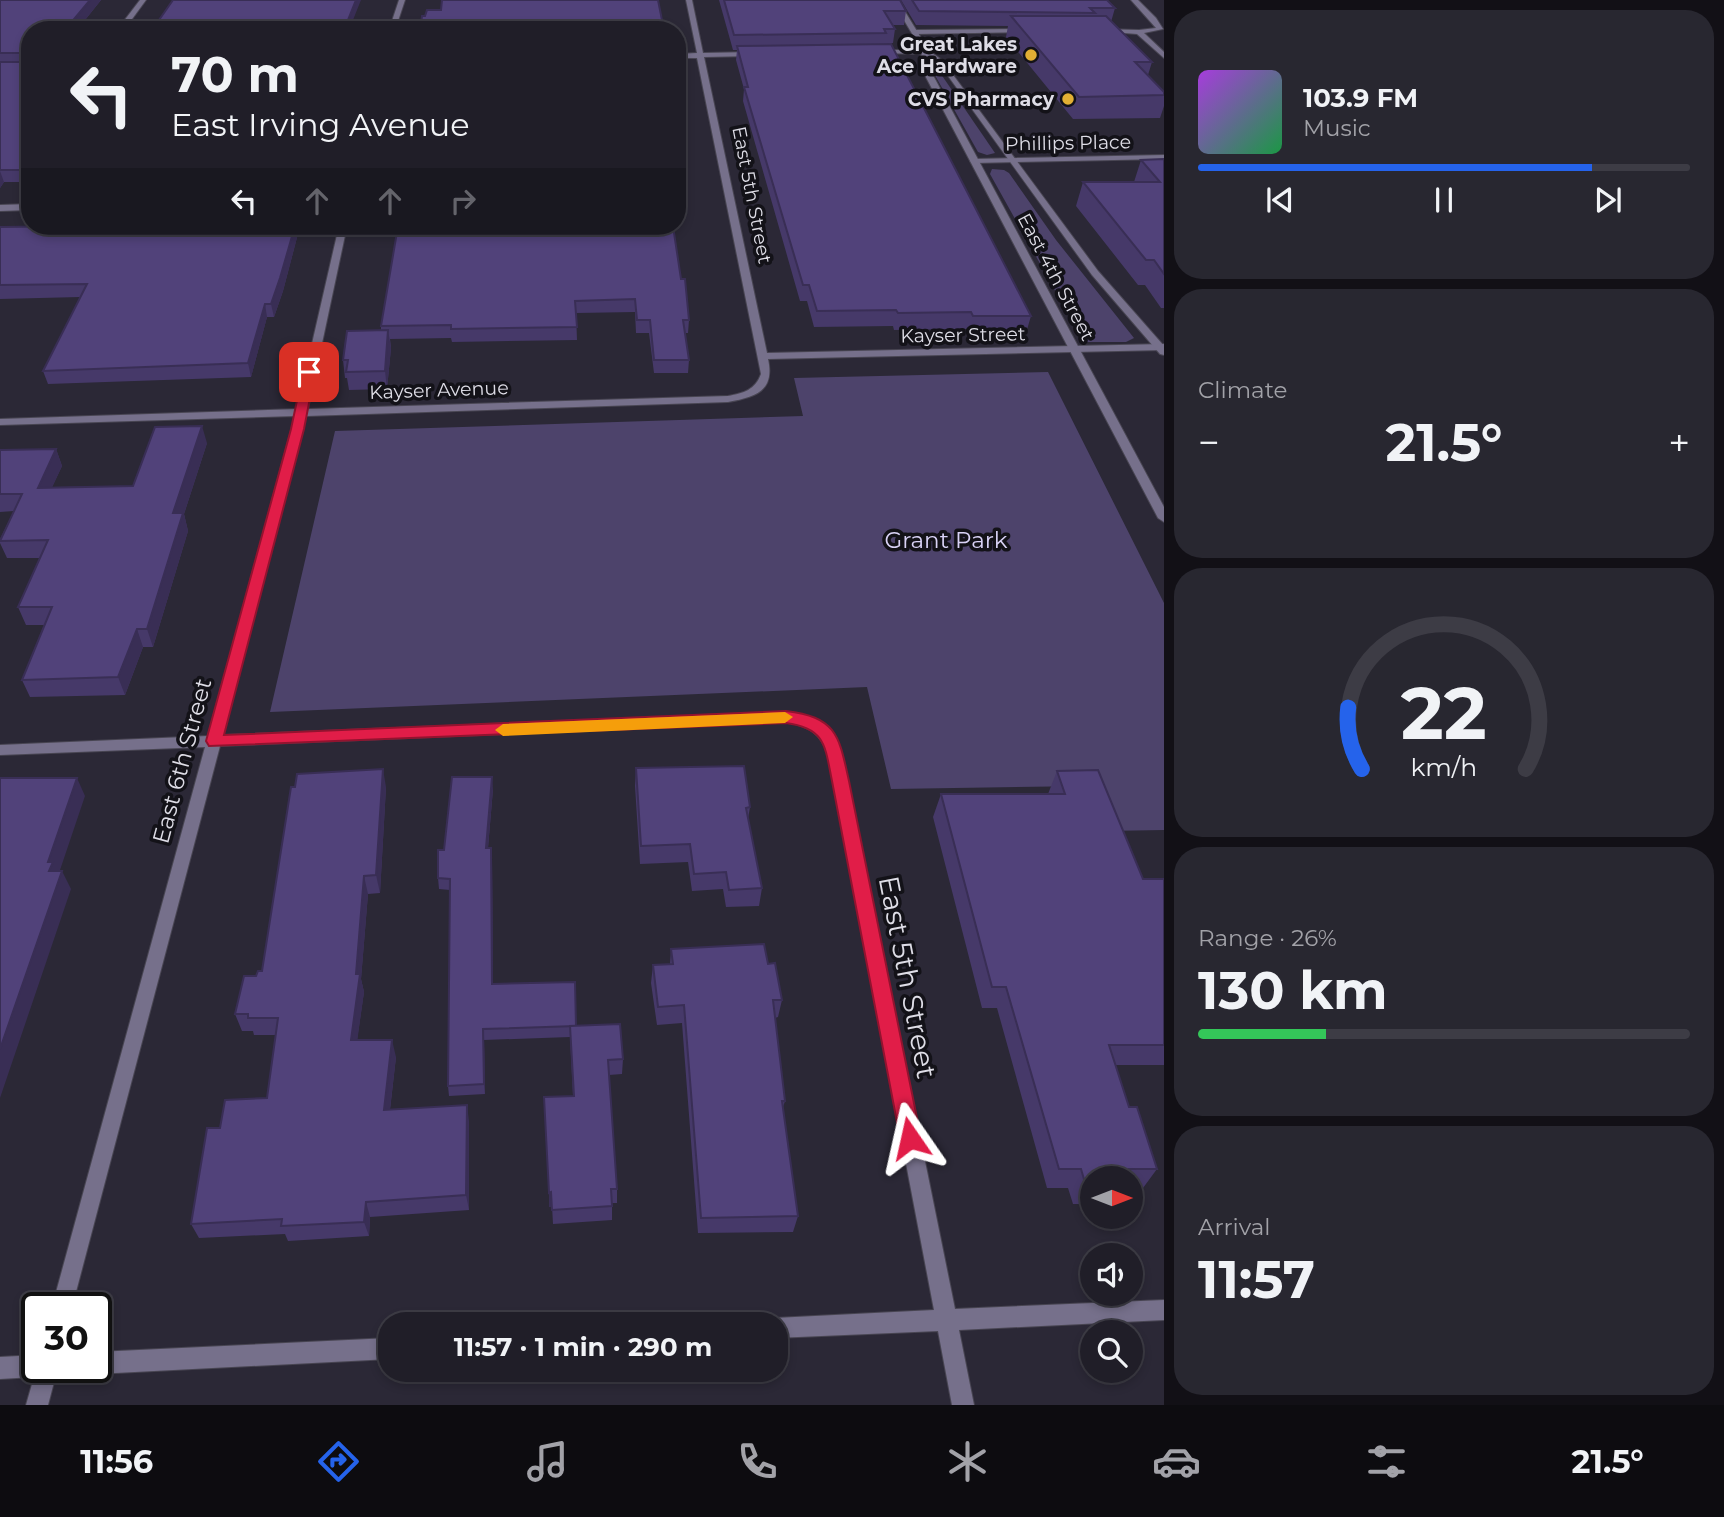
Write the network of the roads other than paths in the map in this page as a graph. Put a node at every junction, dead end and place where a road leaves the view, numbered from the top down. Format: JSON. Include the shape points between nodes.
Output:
{"nodes":[{"id":1,"x":143,"y":0,"type":"edge"},
{"id":2,"x":402,"y":0,"type":"edge"},
{"id":3,"x":689,"y":0,"type":"edge"},
{"id":4,"x":895,"y":0,"type":"edge"},
{"id":5,"x":1134,"y":0,"type":"edge"},
{"id":6,"x":127,"y":21,"type":"edge"},
{"id":7,"x":395,"y":21,"type":"edge"},
{"id":8,"x":1032,"y":31,"type":"edge"},
{"id":9,"x":1094,"y":31,"type":"edge"},
{"id":10,"x":915,"y":32,"type":"junction"},
{"id":11,"x":1139,"y":32,"type":"junction"},
{"id":12,"x":867,"y":52,"type":"edge"},
{"id":13,"x":926,"y":52,"type":"junction"},
{"id":14,"x":761,"y":54,"type":"edge"},
{"id":15,"x":702,"y":55,"type":"junction"},
{"id":16,"x":686,"y":56,"type":"edge"},
{"id":17,"x":1164,"y":56,"type":"edge"},
{"id":18,"x":1164,"y":157,"type":"edge"},
{"id":19,"x":1012,"y":160,"type":"junction"},
{"id":20,"x":974,"y":161,"type":"junction"},
{"id":21,"x":21,"y":207,"type":"edge"},
{"id":22,"x":0,"y":208,"type":"edge"},
{"id":23,"x":341,"y":235,"type":"edge"},
{"id":24,"x":1163,"y":349,"type":"edge"},
{"id":25,"x":1075,"y":350,"type":"junction"},
{"id":26,"x":762,"y":356,"type":"junction"},
{"id":27,"x":752,"y":394,"type":"joint"},
{"id":28,"x":300,"y":412,"type":"junction"},
{"id":29,"x":0,"y":422,"type":"edge"},
{"id":30,"x":1164,"y":518,"type":"edge"},
{"id":31,"x":214,"y":741,"type":"junction"},
{"id":32,"x":0,"y":750,"type":"edge"},
{"id":33,"x":66,"y":1292,"type":"edge"},
{"id":34,"x":1164,"y":1310,"type":"edge"},
{"id":35,"x":947,"y":1319,"type":"junction"},
{"id":36,"x":788,"y":1327,"type":"edge"},
{"id":37,"x":378,"y":1349,"type":"edge"},
{"id":38,"x":112,"y":1362,"type":"edge"},
{"id":39,"x":21,"y":1367,"type":"edge"},
{"id":40,"x":0,"y":1368,"type":"edge"},
{"id":41,"x":43,"y":1383,"type":"edge"},
{"id":42,"x":37,"y":1405,"type":"edge"},
{"id":43,"x":963,"y":1405,"type":"edge"}],
"edges":[{"from":1,"to":6,"type":"street"},
{"from":2,"to":7,"type":"street"},
{"from":3,"to":15,"type":"street","name":"East 5th Street"},
{"from":4,"to":10,"type":"street","name":"East 4th Street"},
{"from":5,"to":11,"type":"street","via":[[1160,29]]},
{"from":8,"to":10,"type":"street"},
{"from":9,"to":11,"type":"street"},
{"from":10,"to":13,"type":"street","name":"East 4th Street"},
{"from":11,"to":17,"type":"street"},
{"from":12,"to":13,"type":"street"},
{"from":13,"to":19,"type":"street","name":"East 4th Street","via":[[940,61]]},
{"from":13,"to":20,"type":"street","name":"East 4th Street","via":[[923,64]]},
{"from":14,"to":15,"type":"street"},
{"from":15,"to":16,"type":"street"},
{"from":15,"to":26,"type":"street","name":"East 5th Street"},
{"from":18,"to":19,"type":"street","name":"Phillips Place"},
{"from":19,"to":20,"type":"street","name":"Phillips Place"},
{"from":19,"to":24,"type":"street","name":"East 4th Street","via":[[1095,273]]},
{"from":20,"to":25,"type":"street","name":"East 4th Street"},
{"from":21,"to":22,"type":"street"},
{"from":23,"to":28,"type":"street","name":"East 6th Street"},
{"from":24,"to":25,"type":"street","name":"Kayser Street"},
{"from":25,"to":26,"type":"street","name":"Kayser Street"},
{"from":25,"to":30,"type":"street","name":"East 4th Street"},
{"from":26,"to":27,"type":"street","name":"East 5th Street","via":[[766,374]]},
{"from":27,"to":28,"type":"street","name":"Kayser Avenue","via":[[728,399]]},
{"from":28,"to":29,"type":"street","name":"Kayser Avenue"},
{"from":28,"to":31,"type":"street","name":"East 6th Street"},
{"from":31,"to":32,"type":"street"},
{"from":31,"to":33,"type":"street","name":"East 6th Street"},
{"from":31,"to":35,"type":"street","name":"East 5th Street","via":[[786,717],[822,727],[833,747],[841,781]]},
{"from":34,"to":35,"type":"street"},
{"from":35,"to":36,"type":"street"},
{"from":35,"to":43,"type":"street","name":"East 5th Street"},
{"from":37,"to":38,"type":"street"},
{"from":39,"to":40,"type":"street"},
{"from":41,"to":42,"type":"street"}]}
